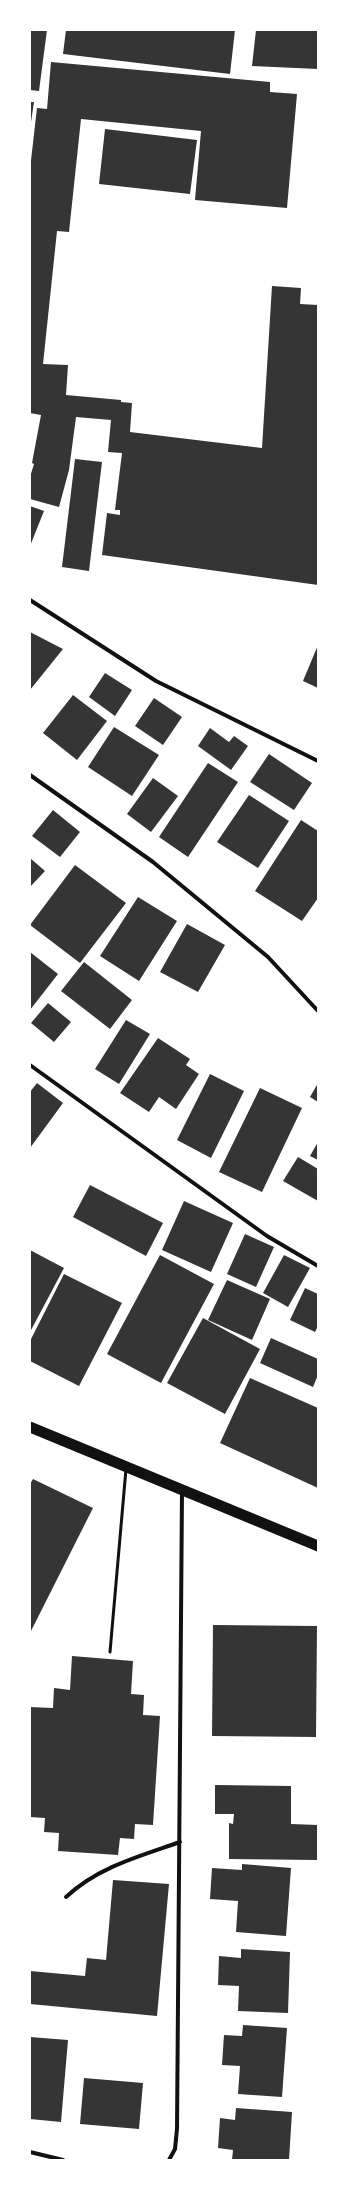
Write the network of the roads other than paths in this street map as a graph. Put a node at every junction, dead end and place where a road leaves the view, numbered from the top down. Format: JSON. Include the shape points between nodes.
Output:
{"nodes":[{"id":1,"x":30,"y":600,"type":"edge"},
{"id":2,"x":318,"y":761,"type":"edge"},
{"id":3,"x":30,"y":775,"type":"edge"},
{"id":4,"x":318,"y":1011,"type":"edge"},
{"id":5,"x":30,"y":1065,"type":"edge"},
{"id":6,"x":318,"y":1266,"type":"edge"},
{"id":7,"x":30,"y":1427,"type":"edge"},
{"id":8,"x":126,"y":1467,"type":"junction"},
{"id":9,"x":182,"y":1491,"type":"junction"},
{"id":10,"x":318,"y":1546,"type":"edge"},
{"id":11,"x":110,"y":1652,"type":"dead end"},
{"id":12,"x":180,"y":1842,"type":"junction"},
{"id":13,"x":66,"y":1897,"type":"dead end"},
{"id":14,"x":30,"y":2152,"type":"edge"},
{"id":15,"x":63,"y":2160,"type":"edge"},
{"id":16,"x":169,"y":2160,"type":"edge"}],
"edges":[{"from":1,"to":2,"type":"street","via":[[156,681]]},
{"from":3,"to":4,"type":"street","via":[[166,872],[268,957]]},
{"from":5,"to":6,"type":"street","via":[[267,1236]]},
{"from":7,"to":8,"type":"highway"},
{"from":8,"to":9,"type":"highway"},
{"from":8,"to":11,"type":"lane"},
{"from":9,"to":10,"type":"highway"},
{"from":9,"to":12,"type":"street"},
{"from":12,"to":13,"type":"street","via":[[102,1871],[81,1883]]},
{"from":12,"to":16,"type":"street","via":[[177,2129],[175,2149]]},
{"from":14,"to":15,"type":"street"}]}
